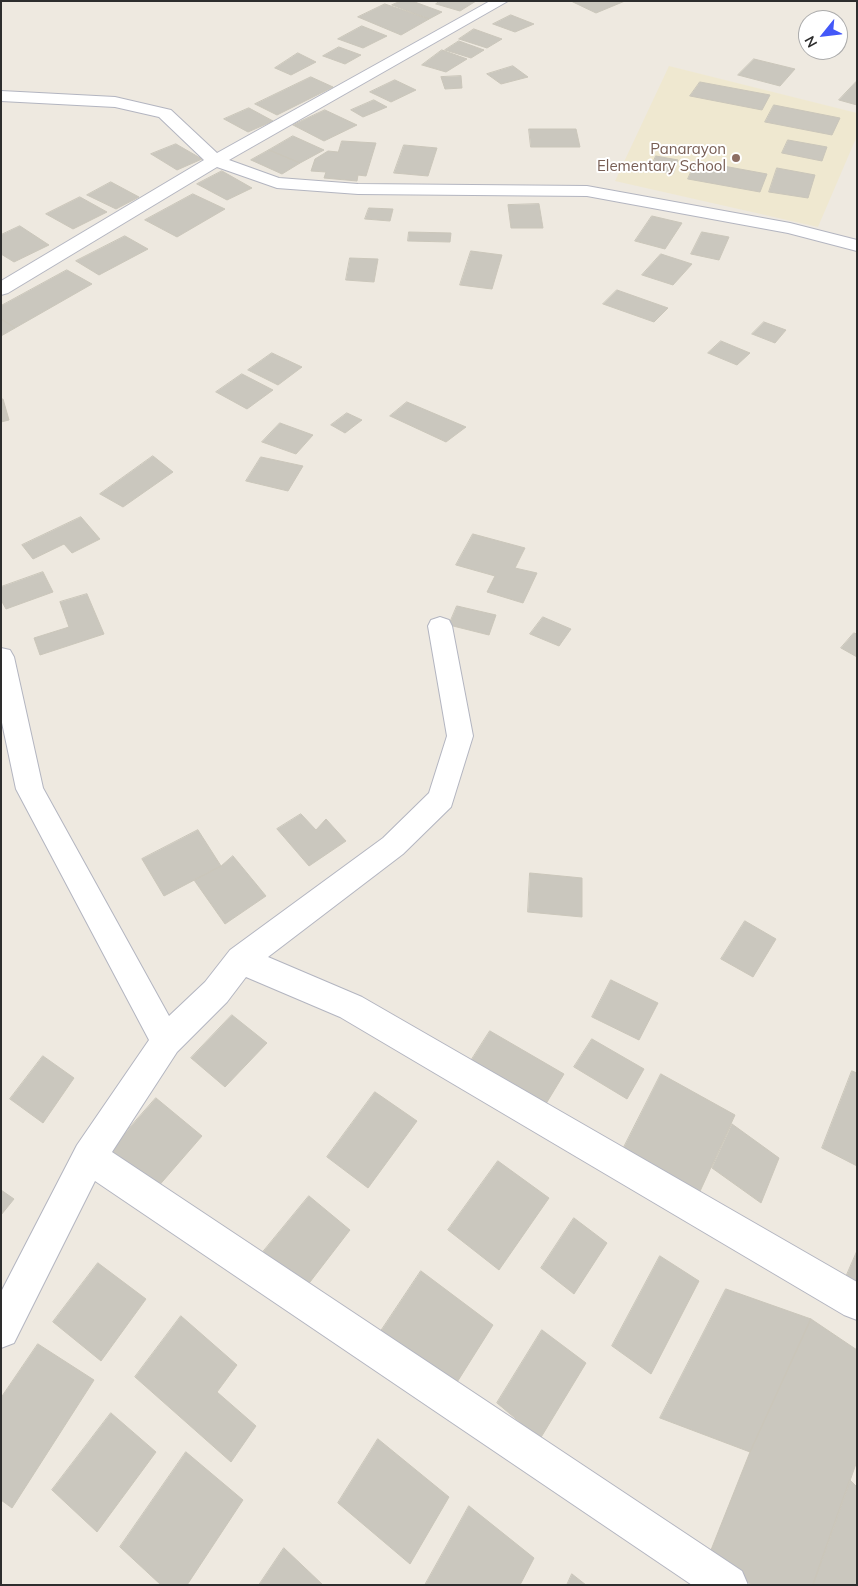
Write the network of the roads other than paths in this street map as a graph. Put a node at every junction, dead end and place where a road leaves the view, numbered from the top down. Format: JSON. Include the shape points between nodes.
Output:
{"nodes":[{"id":1,"x":501,"y":1,"type":"edge"},
{"id":2,"x":1,"y":96,"type":"edge"},
{"id":3,"x":215,"y":161,"type":"junction"},
{"id":4,"x":857,"y":246,"type":"edge"},
{"id":5,"x":1,"y":289,"type":"edge"},
{"id":6,"x":440,"y":626,"type":"dead end"},
{"id":7,"x":1,"y":656,"type":"edge"},
{"id":8,"x":241,"y":960,"type":"junction"},
{"id":9,"x":166,"y":1041,"type":"junction"},
{"id":10,"x":89,"y":1156,"type":"junction"},
{"id":11,"x":857,"y":1302,"type":"edge"},
{"id":12,"x":1,"y":1330,"type":"edge"},
{"id":13,"x":728,"y":1585,"type":"edge"}],
"edges":[{"from":1,"to":3,"type":"street"},
{"from":2,"to":3,"type":"street","via":[[115,102],[165,113]]},
{"from":3,"to":4,"type":"street","via":[[286,184],[358,189],[587,191],[790,228]]},
{"from":3,"to":5,"type":"street"},
{"from":6,"to":8,"type":"street","via":[[460,736],[441,799],[393,846]]},
{"from":7,"to":9,"type":"street","via":[[30,789]]},
{"from":8,"to":9,"type":"street","via":[[216,992]]},
{"from":8,"to":11,"type":"street","via":[[351,1007]]},
{"from":9,"to":10,"type":"street"},
{"from":10,"to":12,"type":"street"},
{"from":10,"to":13,"type":"street"}]}
